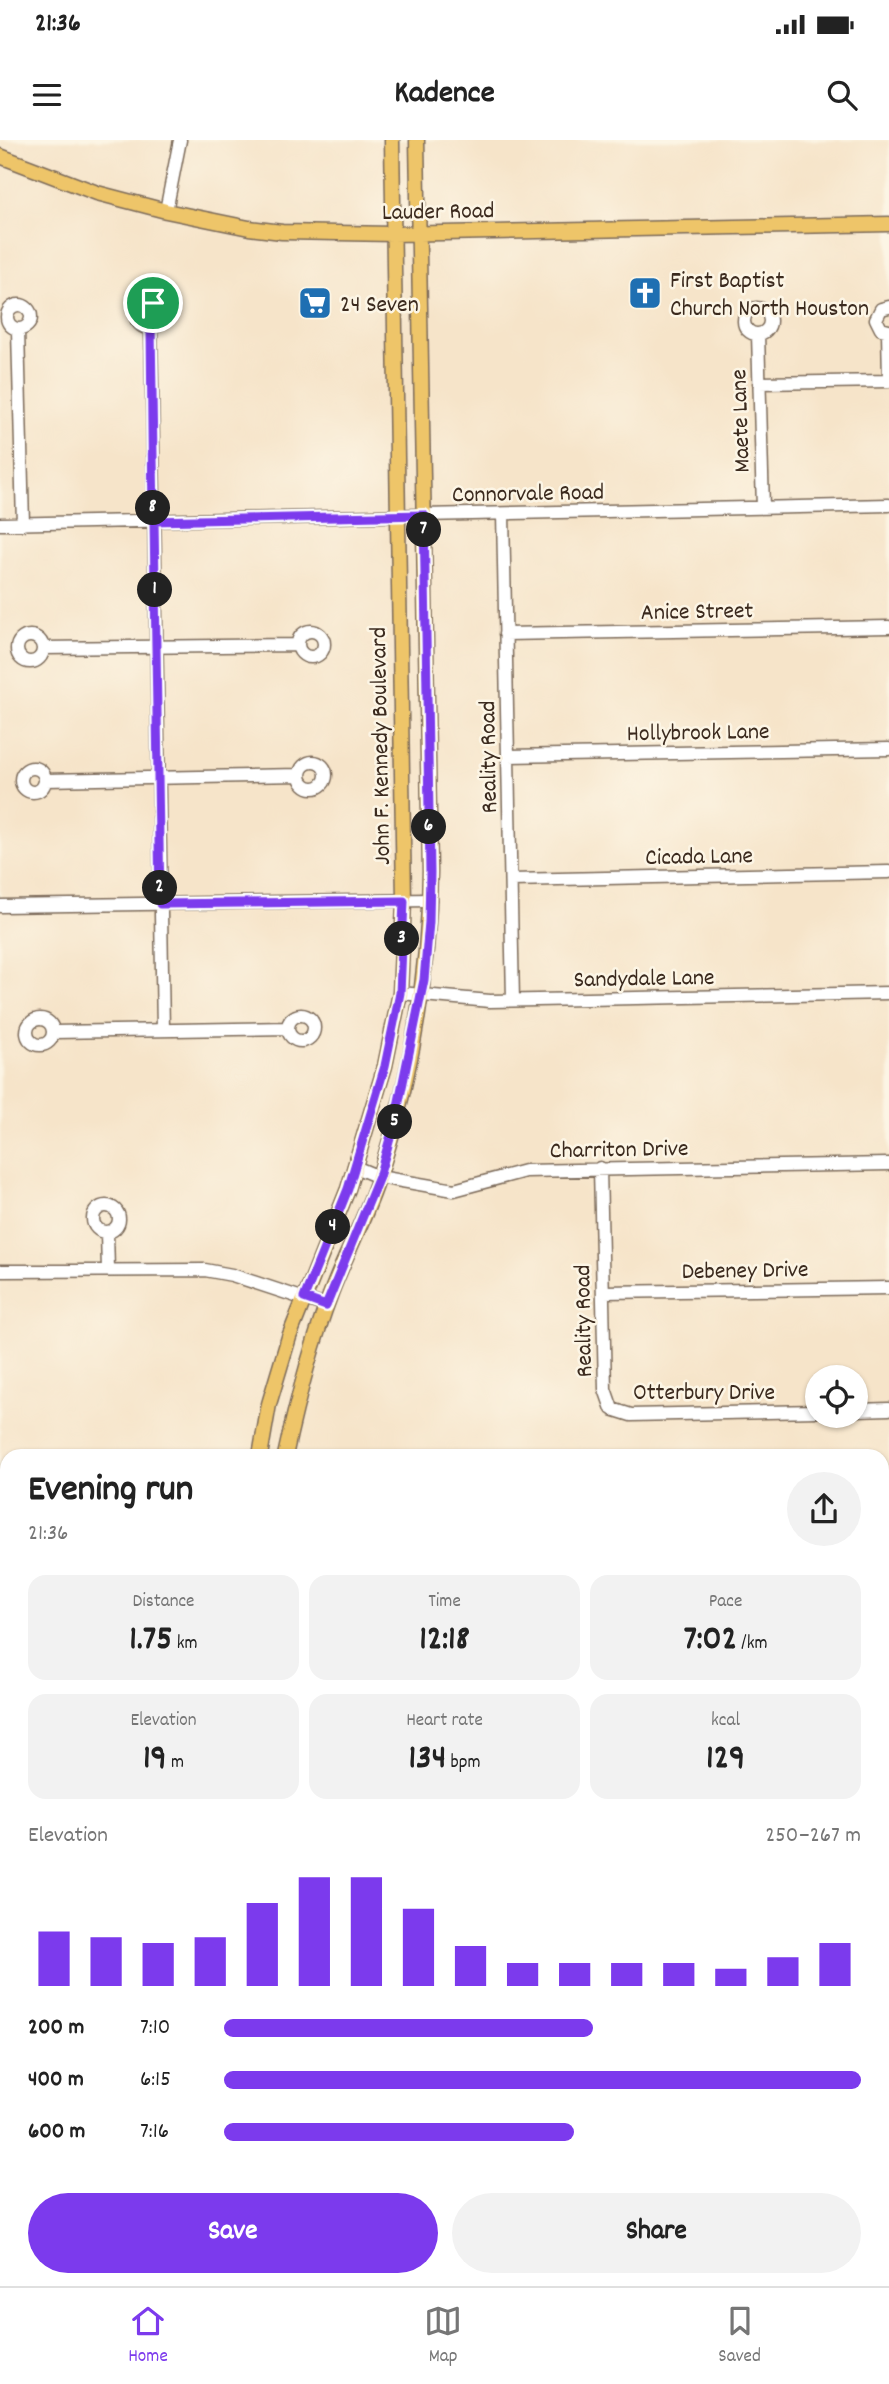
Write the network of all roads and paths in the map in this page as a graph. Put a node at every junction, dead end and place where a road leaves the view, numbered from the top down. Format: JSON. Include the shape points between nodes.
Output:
{"nodes":[{"id":1,"x":180,"y":140,"type":"edge"},
{"id":2,"x":392,"y":140,"type":"edge"},
{"id":3,"x":417,"y":140,"type":"edge"},
{"id":4,"x":0,"y":156,"type":"edge"},
{"id":5,"x":166,"y":211,"type":"junction"},
{"id":6,"x":889,"y":225,"type":"edge"},
{"id":7,"x":419,"y":233,"type":"junction"},
{"id":8,"x":393,"y":234,"type":"junction"},
{"id":9,"x":889,"y":307,"type":"edge"},
{"id":10,"x":151,"y":328,"type":"dead end"},
{"id":11,"x":18,"y":330,"type":"dead end"},
{"id":12,"x":889,"y":331,"type":"edge"},
{"id":13,"x":758,"y":334,"type":"dead end"},
{"id":14,"x":889,"y":381,"type":"edge"},
{"id":15,"x":760,"y":383,"type":"junction"},
{"id":16,"x":889,"y":505,"type":"edge"},
{"id":17,"x":763,"y":508,"type":"junction"},
{"id":18,"x":503,"y":513,"type":"junction"},
{"id":19,"x":424,"y":515,"type":"junction"},
{"id":20,"x":399,"y":516,"type":"junction"},
{"id":21,"x":153,"y":521,"type":"junction"},
{"id":22,"x":0,"y":524,"type":"edge"},
{"id":23,"x":23,"y":524,"type":"junction"},
{"id":24,"x":889,"y":627,"type":"edge"},
{"id":25,"x":505,"y":634,"type":"junction"},
{"id":26,"x":298,"y":645,"type":"dead end"},
{"id":27,"x":156,"y":647,"type":"junction"},
{"id":28,"x":43,"y":649,"type":"dead end"},
{"id":29,"x":889,"y":749,"type":"edge"},
{"id":30,"x":508,"y":756,"type":"junction"},
{"id":31,"x":300,"y":775,"type":"dead end"},
{"id":32,"x":158,"y":777,"type":"junction"},
{"id":33,"x":45,"y":779,"type":"dead end"},
{"id":34,"x":889,"y":872,"type":"edge"},
{"id":35,"x":511,"y":880,"type":"junction"},
{"id":36,"x":430,"y":900,"type":"junction"},
{"id":37,"x":404,"y":901,"type":"junction"},
{"id":38,"x":160,"y":904,"type":"junction"},
{"id":39,"x":0,"y":906,"type":"edge"},
{"id":40,"x":400,"y":993,"type":"junction"},
{"id":41,"x":889,"y":993,"type":"edge"},
{"id":42,"x":421,"y":996,"type":"junction"},
{"id":43,"x":513,"y":1000,"type":"junction"},
{"id":44,"x":288,"y":1028,"type":"dead end"},
{"id":45,"x":163,"y":1030,"type":"junction"},
{"id":46,"x":54,"y":1032,"type":"dead end"},
{"id":47,"x":889,"y":1164,"type":"edge"},
{"id":48,"x":355,"y":1167,"type":"junction"},
{"id":49,"x":600,"y":1168,"type":"junction"},
{"id":50,"x":379,"y":1177,"type":"junction"},
{"id":51,"x":107,"y":1232,"type":"dead end"},
{"id":52,"x":108,"y":1270,"type":"junction"},
{"id":53,"x":0,"y":1271,"type":"edge"},
{"id":54,"x":889,"y":1288,"type":"edge"},
{"id":55,"x":603,"y":1292,"type":"junction"},
{"id":56,"x":304,"y":1298,"type":"junction"},
{"id":57,"x":326,"y":1306,"type":"junction"},
{"id":58,"x":605,"y":1389,"type":"joint"},
{"id":59,"x":889,"y":1409,"type":"edge"},
{"id":60,"x":868,"y":1410,"type":"edge"},
{"id":61,"x":805,"y":1411,"type":"edge"},
{"id":62,"x":261,"y":1449,"type":"edge"},
{"id":63,"x":287,"y":1449,"type":"edge"}],
"edges":[{"from":1,"to":5,"type":"street"},
{"from":2,"to":8,"type":"main road","name":"John F. Kennedy Boulevard"},
{"from":3,"to":7,"type":"main road","name":"John F. Kennedy Boulevard"},
{"from":4,"to":5,"type":"main road","name":"Lauder Road","via":[[97,193]]},
{"from":5,"to":8,"type":"main road","name":"Lauder Road","via":[[282,232]]},
{"from":6,"to":7,"type":"main road","name":"Lauder Road"},
{"from":7,"to":8,"type":"main road","name":"Lauder Road"},
{"from":7,"to":19,"type":"main road","name":"John F. Kennedy Boulevard"},
{"from":8,"to":20,"type":"main road","name":"John F. Kennedy Boulevard"},
{"from":9,"to":12,"type":"street","via":[[881,309],[876,319],[881,329]]},
{"from":10,"to":21,"type":"street"},
{"from":11,"to":23,"type":"street"},
{"from":12,"to":14,"type":"street"},
{"from":13,"to":15,"type":"street","name":"Maete Lane"},
{"from":14,"to":15,"type":"street"},
{"from":15,"to":17,"type":"street","name":"Maete Lane"},
{"from":16,"to":17,"type":"street","name":"Connorvale Road"},
{"from":17,"to":18,"type":"street","name":"Connorvale Road"},
{"from":18,"to":19,"type":"street","name":"Connorvale Road"},
{"from":18,"to":25,"type":"street","name":"Reality Road"},
{"from":19,"to":20,"type":"street","name":"Connorvale Road"},
{"from":19,"to":36,"type":"main road","name":"John F. Kennedy Boulevard"},
{"from":20,"to":21,"type":"street","name":"Connorvale Road"},
{"from":20,"to":37,"type":"main road","name":"John F. Kennedy Boulevard"},
{"from":21,"to":23,"type":"street","name":"Connorvale Road"},
{"from":21,"to":27,"type":"street"},
{"from":22,"to":23,"type":"street","name":"Connorvale Road"},
{"from":24,"to":25,"type":"street","name":"Anice Street"},
{"from":25,"to":30,"type":"street","name":"Reality Road"},
{"from":26,"to":27,"type":"street"},
{"from":27,"to":28,"type":"street"},
{"from":27,"to":32,"type":"street"},
{"from":29,"to":30,"type":"street","name":"Hollybrook Lane"},
{"from":30,"to":35,"type":"street","name":"Reality Road"},
{"from":31,"to":32,"type":"street"},
{"from":32,"to":33,"type":"street"},
{"from":32,"to":38,"type":"street"},
{"from":34,"to":35,"type":"street","name":"Cicada Lane"},
{"from":35,"to":43,"type":"street","name":"Reality Road"},
{"from":36,"to":37,"type":"street"},
{"from":36,"to":42,"type":"main road","name":"John F. Kennedy Boulevard"},
{"from":37,"to":38,"type":"street"},
{"from":37,"to":40,"type":"main road","name":"John F. Kennedy Boulevard"},
{"from":38,"to":39,"type":"street"},
{"from":38,"to":45,"type":"street"},
{"from":40,"to":42,"type":"street","name":"Sandydale Lane"},
{"from":40,"to":48,"type":"main road","name":"John F. Kennedy Boulevard","via":[[385,1066]]},
{"from":41,"to":43,"type":"street","name":"Sandydale Lane"},
{"from":42,"to":43,"type":"street","name":"Sandydale Lane"},
{"from":42,"to":50,"type":"main road","name":"John F. Kennedy Boulevard"},
{"from":44,"to":45,"type":"street"},
{"from":45,"to":46,"type":"street"},
{"from":47,"to":49,"type":"street","name":"Charriton Drive"},
{"from":48,"to":50,"type":"street","name":"Charriton Drive"},
{"from":48,"to":56,"type":"main road","name":"John F. Kennedy Boulevard"},
{"from":49,"to":50,"type":"street","name":"Charriton Drive","via":[[525,1171],[454,1190]]},
{"from":49,"to":55,"type":"street","name":"Reality Road"},
{"from":50,"to":57,"type":"main road","name":"John F. Kennedy Boulevard"},
{"from":51,"to":52,"type":"street"},
{"from":52,"to":53,"type":"street"},
{"from":52,"to":56,"type":"street","via":[[205,1270]]},
{"from":54,"to":55,"type":"street","name":"Debeney Drive"},
{"from":55,"to":58,"type":"street","name":"Reality Road"},
{"from":56,"to":57,"type":"street"},
{"from":56,"to":62,"type":"main road","name":"John F. Kennedy Boulevard","via":[[270,1404]]},
{"from":57,"to":63,"type":"main road","name":"John F. Kennedy Boulevard"},
{"from":58,"to":61,"type":"street","name":"Otterbury Drive","via":[[611,1409],[631,1415]]},
{"from":59,"to":60,"type":"street"}]}
